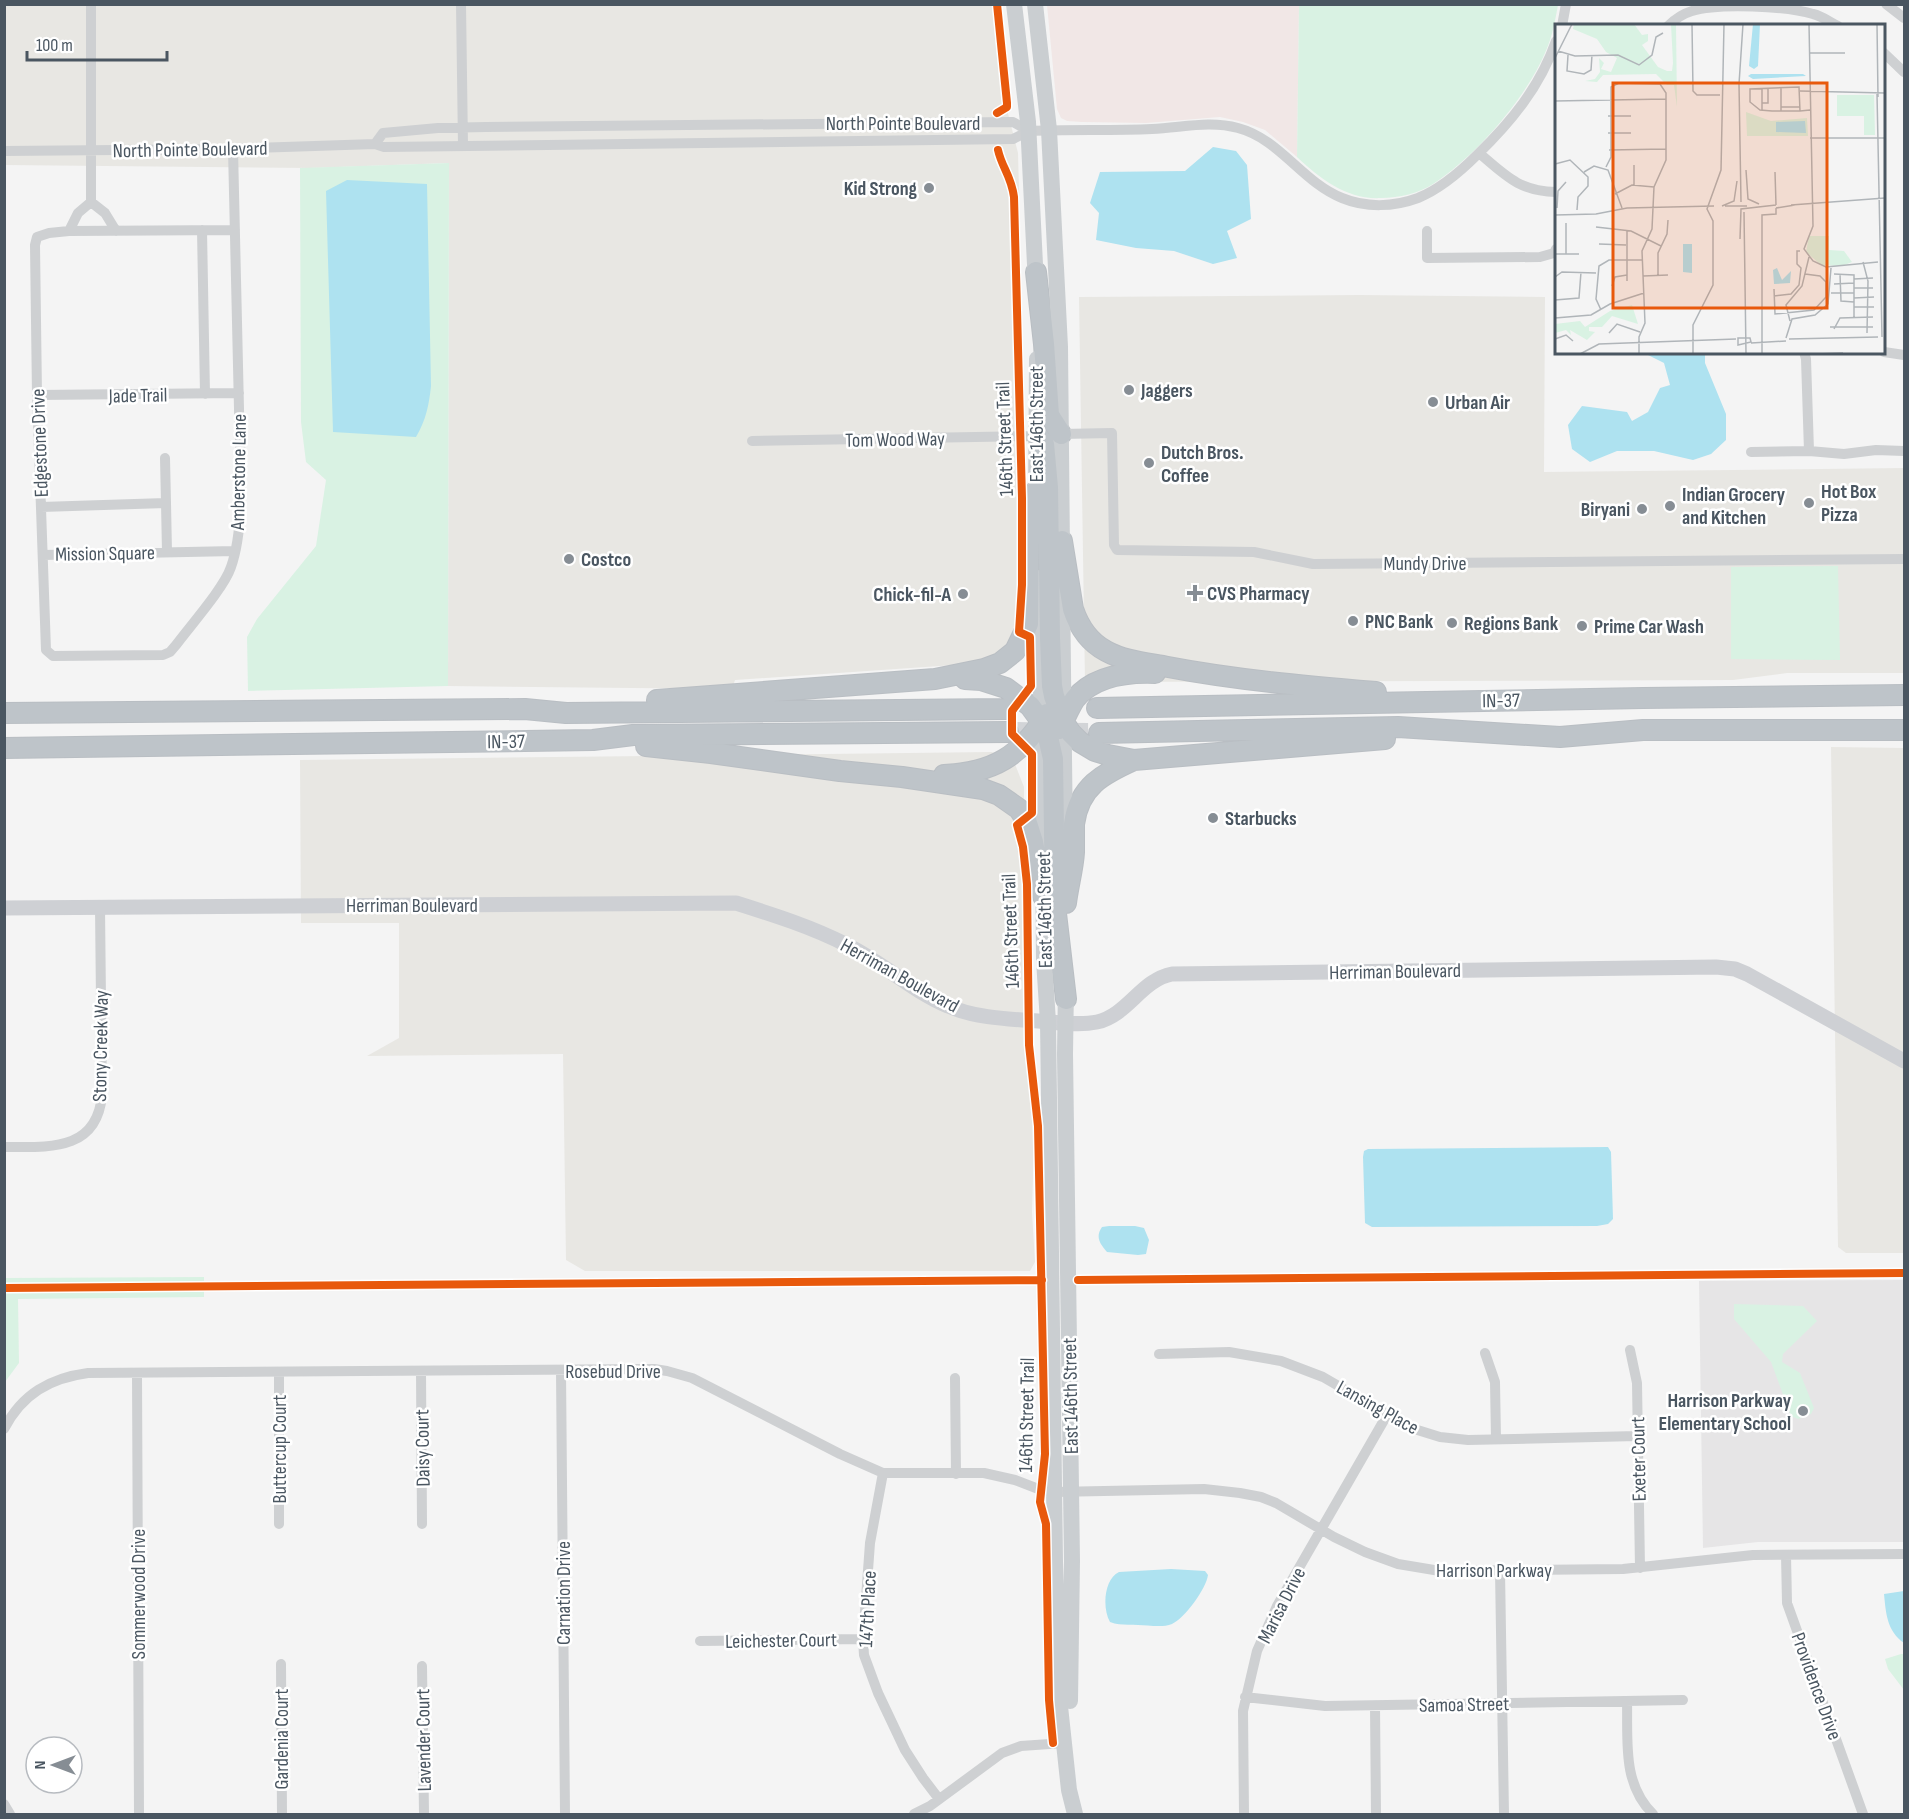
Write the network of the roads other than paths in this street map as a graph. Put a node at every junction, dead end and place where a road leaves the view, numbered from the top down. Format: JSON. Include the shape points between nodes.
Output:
{"nodes":[{"id":1,"x":91,"y":4,"type":"edge"},
{"id":2,"x":461,"y":4,"type":"edge"},
{"id":3,"x":1014,"y":4,"type":"edge"},
{"id":4,"x":1035,"y":4,"type":"edge"},
{"id":5,"x":1566,"y":4,"type":"edge"},
{"id":6,"x":1887,"y":4,"type":"edge"},
{"id":7,"x":1905,"y":18,"type":"edge"},
{"id":8,"x":1562,"y":24,"type":"edge"},
{"id":9,"x":1670,"y":24,"type":"edge"},
{"id":10,"x":1834,"y":24,"type":"edge"},
{"id":11,"x":1555,"y":46,"type":"edge"},
{"id":12,"x":1885,"y":54,"type":"edge"},
{"id":13,"x":1905,"y":72,"type":"edge"},
{"id":14,"x":463,"y":127,"type":"junction"},
{"id":15,"x":1049,"y":130,"type":"junction"},
{"id":16,"x":1029,"y":131,"type":"junction"},
{"id":17,"x":375,"y":144,"type":"junction"},
{"id":18,"x":463,"y":146,"type":"junction"},
{"id":19,"x":233,"y":149,"type":"junction"},
{"id":20,"x":92,"y":150,"type":"junction"},
{"id":21,"x":4,"y":151,"type":"edge"},
{"id":22,"x":1479,"y":153,"type":"junction"},
{"id":23,"x":1555,"y":192,"type":"edge"},
{"id":24,"x":91,"y":202,"type":"junction"},
{"id":25,"x":235,"y":230,"type":"junction"},
{"id":26,"x":69,"y":231,"type":"junction"},
{"id":27,"x":116,"y":231,"type":"junction"},
{"id":28,"x":202,"y":231,"type":"junction"},
{"id":29,"x":1427,"y":231,"type":"dead end"},
{"id":30,"x":1555,"y":252,"type":"edge"},
{"id":31,"x":1036,"y":272,"type":"junction"},
{"id":32,"x":1885,"y":352,"type":"edge"},
{"id":33,"x":1805,"y":354,"type":"edge"},
{"id":34,"x":1905,"y":355,"type":"edge"},
{"id":35,"x":238,"y":393,"type":"junction"},
{"id":36,"x":205,"y":394,"type":"junction"},
{"id":37,"x":37,"y":396,"type":"junction"},
{"id":38,"x":1061,"y":435,"type":"junction"},
{"id":39,"x":1038,"y":436,"type":"junction"},
{"id":40,"x":752,"y":441,"type":"dead end"},
{"id":41,"x":1905,"y":451,"type":"edge"},
{"id":42,"x":1751,"y":452,"type":"dead end"},
{"id":43,"x":1809,"y":452,"type":"junction"},
{"id":44,"x":165,"y":458,"type":"dead end"},
{"id":45,"x":1036,"y":491,"type":"junction"},
{"id":46,"x":166,"y":503,"type":"junction"},
{"id":47,"x":41,"y":507,"type":"junction"},
{"id":48,"x":1062,"y":542,"type":"junction"},
{"id":49,"x":235,"y":551,"type":"junction"},
{"id":50,"x":167,"y":552,"type":"junction"},
{"id":51,"x":43,"y":555,"type":"junction"},
{"id":52,"x":1905,"y":559,"type":"edge"},
{"id":53,"x":49,"y":655,"type":"joint"},
{"id":54,"x":1063,"y":658,"type":"junction"},
{"id":55,"x":1209,"y":675,"type":"junction"},
{"id":56,"x":935,"y":679,"type":"junction"},
{"id":57,"x":1905,"y":695,"type":"edge"},
{"id":58,"x":1054,"y":696,"type":"junction"},
{"id":59,"x":1441,"y":701,"type":"junction"},
{"id":60,"x":525,"y":708,"type":"junction"},
{"id":61,"x":1097,"y":708,"type":"dead end"},
{"id":62,"x":1006,"y":710,"type":"tunnel mouth"},
{"id":63,"x":4,"y":713,"type":"edge"},
{"id":64,"x":1064,"y":721,"type":"junction"},
{"id":65,"x":1042,"y":722,"type":"junction"},
{"id":66,"x":1438,"y":730,"type":"junction"},
{"id":67,"x":1905,"y":730,"type":"edge"},
{"id":68,"x":1008,"y":732,"type":"tunnel mouth"},
{"id":69,"x":1099,"y":733,"type":"tunnel mouth"},
{"id":70,"x":592,"y":740,"type":"junction"},
{"id":71,"x":4,"y":748,"type":"edge"},
{"id":72,"x":1046,"y":752,"type":"junction"},
{"id":73,"x":1134,"y":760,"type":"junction"},
{"id":74,"x":902,"y":777,"type":"junction"},
{"id":75,"x":1043,"y":896,"type":"junction"},
{"id":76,"x":1065,"y":903,"type":"junction"},
{"id":77,"x":4,"y":908,"type":"edge"},
{"id":78,"x":100,"y":908,"type":"junction"},
{"id":79,"x":1066,"y":999,"type":"junction"},
{"id":80,"x":1048,"y":1022,"type":"junction"},
{"id":81,"x":1066,"y":1023,"type":"junction"},
{"id":82,"x":1905,"y":1061,"type":"edge"},
{"id":83,"x":4,"y":1147,"type":"edge"},
{"id":84,"x":1630,"y":1350,"type":"dead end"},
{"id":85,"x":1485,"y":1353,"type":"dead end"},
{"id":86,"x":1160,"y":1354,"type":"dead end"},
{"id":87,"x":421,"y":1371,"type":"junction"},
{"id":88,"x":561,"y":1371,"type":"junction"},
{"id":89,"x":279,"y":1373,"type":"junction"},
{"id":90,"x":137,"y":1374,"type":"junction"},
{"id":91,"x":955,"y":1378,"type":"dead end"},
{"id":92,"x":1387,"y":1415,"type":"junction"},
{"id":93,"x":4,"y":1429,"type":"edge"},
{"id":94,"x":1637,"y":1437,"type":"junction"},
{"id":95,"x":1496,"y":1439,"type":"junction"},
{"id":96,"x":883,"y":1473,"type":"junction"},
{"id":97,"x":956,"y":1474,"type":"junction"},
{"id":98,"x":1063,"y":1492,"type":"junction"},
{"id":99,"x":279,"y":1524,"type":"dead end"},
{"id":100,"x":422,"y":1524,"type":"dead end"},
{"id":101,"x":1321,"y":1529,"type":"junction"},
{"id":102,"x":1905,"y":1554,"type":"edge"},
{"id":103,"x":1786,"y":1555,"type":"junction"},
{"id":104,"x":1640,"y":1568,"type":"junction"},
{"id":105,"x":1500,"y":1571,"type":"junction"},
{"id":106,"x":863,"y":1639,"type":"junction"},
{"id":107,"x":700,"y":1641,"type":"dead end"},
{"id":108,"x":281,"y":1664,"type":"dead end"},
{"id":109,"x":422,"y":1666,"type":"dead end"},
{"id":110,"x":1245,"y":1697,"type":"junction"},
{"id":111,"x":1683,"y":1700,"type":"dead end"},
{"id":112,"x":1628,"y":1701,"type":"junction"},
{"id":113,"x":1503,"y":1703,"type":"junction"},
{"id":114,"x":1374,"y":1706,"type":"junction"},
{"id":115,"x":1064,"y":1743,"type":"junction"},
{"id":116,"x":939,"y":1799,"type":"junction"},
{"id":117,"x":4,"y":1804,"type":"edge"},
{"id":118,"x":10,"y":1815,"type":"edge"},
{"id":119,"x":139,"y":1815,"type":"edge"},
{"id":120,"x":282,"y":1815,"type":"edge"},
{"id":121,"x":424,"y":1815,"type":"edge"},
{"id":122,"x":565,"y":1815,"type":"edge"},
{"id":123,"x":914,"y":1815,"type":"edge"},
{"id":124,"x":1075,"y":1815,"type":"edge"},
{"id":125,"x":1086,"y":1815,"type":"edge"},
{"id":126,"x":1244,"y":1815,"type":"edge"},
{"id":127,"x":1376,"y":1815,"type":"edge"},
{"id":128,"x":1504,"y":1815,"type":"edge"},
{"id":129,"x":1653,"y":1815,"type":"edge"},
{"id":130,"x":1863,"y":1815,"type":"edge"}],
"edges":[{"from":1,"to":20,"type":"street"},
{"from":2,"to":14,"type":"street"},
{"from":3,"to":16,"type":"main road","name":"East 146th Street"},
{"from":4,"to":15,"type":"main road","name":"East 146th Street"},
{"from":5,"to":8,"type":"street"},
{"from":6,"to":7,"type":"street"},
{"from":9,"to":10,"type":"street","via":[[1692,11],[1769,7],[1813,14]]},
{"from":11,"to":22,"type":"street","via":[[1509,123]]},
{"from":12,"to":13,"type":"street"},
{"from":14,"to":16,"type":"street","name":"North Pointe Boulevard","via":[[1013,122]]},
{"from":14,"to":17,"type":"street","name":"North Pointe Boulevard","via":[[383,133]]},
{"from":14,"to":18,"type":"street"},
{"from":15,"to":16,"type":"street"},
{"from":15,"to":22,"type":"street","via":[[1155,129],[1205,124],[1240,128],[1263,138],[1327,190],[1351,201],[1373,205],[1396,204],[1426,194],[1447,182]]},
{"from":15,"to":38,"type":"main road","name":"East 146th Street"},
{"from":16,"to":18,"type":"street","name":"North Pointe Boulevard","via":[[1013,139]]},
{"from":16,"to":31,"type":"main road","name":"East 146th Street"},
{"from":17,"to":18,"type":"street","name":"North Pointe Boulevard"},
{"from":17,"to":19,"type":"street","name":"North Pointe Boulevard"},
{"from":19,"to":20,"type":"street","name":"North Pointe Boulevard"},
{"from":19,"to":25,"type":"street","name":"Amberstone Lane"},
{"from":20,"to":21,"type":"street","name":"North Pointe Boulevard"},
{"from":20,"to":24,"type":"street"},
{"from":22,"to":23,"type":"street","via":[[1510,180],[1539,191]]},
{"from":24,"to":26,"type":"street","via":[[78,213]]},
{"from":24,"to":27,"type":"street","via":[[105,213]]},
{"from":25,"to":28,"type":"street"},
{"from":25,"to":35,"type":"street","name":"Amberstone Lane"},
{"from":26,"to":27,"type":"street"},
{"from":26,"to":37,"type":"street","name":"Edgestone Drive","via":[[43,234],[37,237],[35,245]]},
{"from":27,"to":28,"type":"street"},
{"from":28,"to":36,"type":"street"},
{"from":29,"to":30,"type":"street","via":[[1427,258],[1540,257]]},
{"from":31,"to":38,"type":"highway","via":[[1049,416]]},
{"from":31,"to":39,"type":"main road","name":"East 146th Street"},
{"from":32,"to":34,"type":"street"},
{"from":33,"to":43,"type":"street"},
{"from":35,"to":36,"type":"street","name":"Jade Trail"},
{"from":35,"to":49,"type":"street","name":"Amberstone Lane","via":[[240,490]]},
{"from":36,"to":37,"type":"street","name":"Jade Trail"},
{"from":37,"to":47,"type":"street","name":"Edgestone Drive"},
{"from":38,"to":48,"type":"main road","name":"East 146th Street"},
{"from":38,"to":52,"type":"street","name":"Mundy Drive","via":[[1113,433],[1117,550],[1254,552],[1313,564]]},
{"from":39,"to":40,"type":"street","name":"Tom Wood Way"},
{"from":39,"to":45,"type":"main road","name":"East 146th Street"},
{"from":39,"to":58,"type":"highway","via":[[1044,444],[1048,488]]},
{"from":41,"to":43,"type":"street"},
{"from":42,"to":43,"type":"street"},
{"from":44,"to":46,"type":"street","name":"Mission Square"},
{"from":45,"to":56,"type":"highway","via":[[1029,511],[1029,624],[1022,640],[1000,663]]},
{"from":45,"to":65,"type":"main road","name":"East 146th Street"},
{"from":46,"to":47,"type":"street"},
{"from":46,"to":50,"type":"street","name":"Mission Square"},
{"from":47,"to":51,"type":"street","name":"Edgestone Drive"},
{"from":48,"to":54,"type":"main road","name":"East 146th Street"},
{"from":48,"to":55,"type":"highway","via":[[1073,609],[1081,628],[1094,643],[1115,656]]},
{"from":49,"to":50,"type":"street","name":"Mission Square"},
{"from":49,"to":53,"type":"street","name":"Amberstone Lane","via":[[227,577],[170,652],[154,656]]},
{"from":50,"to":51,"type":"street","name":"Mission Square"},
{"from":51,"to":53,"type":"street","name":"Edgestone Drive"},
{"from":54,"to":58,"type":"highway"},
{"from":54,"to":64,"type":"main road","name":"East 146th Street"},
{"from":55,"to":59,"type":"highway"},
{"from":55,"to":64,"type":"highway","via":[[1119,675],[1086,690],[1075,700]]},
{"from":56,"to":60,"type":"highway"},
{"from":56,"to":65,"type":"highway","via":[[996,683],[1025,702]]},
{"from":57,"to":59,"type":"highway","name":"IN-37"},
{"from":58,"to":64,"type":"highway"},
{"from":58,"to":65,"type":"highway"},
{"from":59,"to":61,"type":"highway","name":"IN-37"},
{"from":60,"to":62,"type":"highway","name":"IN-37","via":[[566,713]]},
{"from":60,"to":63,"type":"highway","name":"IN-37"},
{"from":64,"to":72,"type":"highway"},
{"from":64,"to":73,"type":"highway","via":[[1071,733],[1095,750]]},
{"from":64,"to":76,"type":"main road","name":"East 146th Street"},
{"from":65,"to":72,"type":"highway"},
{"from":65,"to":74,"type":"highway","via":[[1024,746],[994,765],[962,774]]},
{"from":66,"to":67,"type":"highway","name":"IN-37","via":[[1560,737],[1643,730]]},
{"from":66,"to":69,"type":"highway","name":"IN-37","via":[[1398,727]]},
{"from":66,"to":73,"type":"highway","via":[[1396,738]]},
{"from":68,"to":70,"type":"highway","name":"IN-37","via":[[633,735]]},
{"from":70,"to":71,"type":"highway","name":"IN-37"},
{"from":70,"to":74,"type":"highway"},
{"from":72,"to":75,"type":"main road","name":"East 146th Street"},
{"from":72,"to":79,"type":"highway","via":[[1053,759],[1055,905]]},
{"from":73,"to":76,"type":"highway","via":[[1101,776],[1080,802]]},
{"from":74,"to":75,"type":"highway","via":[[983,789],[1019,809],[1033,842]]},
{"from":75,"to":80,"type":"main road","name":"East 146th Street"},
{"from":76,"to":79,"type":"main road","name":"East 146th Street"},
{"from":77,"to":78,"type":"street","name":"Herriman Boulevard"},
{"from":78,"to":80,"type":"street","name":"Herriman Boulevard","via":[[736,903],[818,930],[867,955],[948,1006],[980,1016]]},
{"from":78,"to":83,"type":"street","name":"Stony Creek Way","via":[[102,1095],[97,1117],[82,1136],[67,1144]]},
{"from":79,"to":81,"type":"main road","name":"East 146th Street"},
{"from":80,"to":81,"type":"street","name":"Herriman Boulevard"},
{"from":80,"to":98,"type":"main road","name":"East 146th Street"},
{"from":81,"to":82,"type":"street","name":"Herriman Boulevard","via":[[1108,1019],[1153,981],[1172,974],[1716,967],[1747,974]]},
{"from":81,"to":98,"type":"main road","name":"East 146th Street"},
{"from":84,"to":94,"type":"street","name":"Exeter Court","via":[[1636,1374]]},
{"from":85,"to":95,"type":"street","via":[[1495,1382]]},
{"from":86,"to":92,"type":"street","name":"Lansing Place","via":[[1229,1352],[1281,1361],[1323,1377]]},
{"from":87,"to":88,"type":"street","name":"Rosebud Drive"},
{"from":87,"to":89,"type":"street","name":"Rosebud Drive"},
{"from":87,"to":100,"type":"street","name":"Daisy Court"},
{"from":88,"to":96,"type":"street","name":"Rosebud Drive","via":[[636,1369],[692,1378]]},
{"from":88,"to":122,"type":"street","name":"Carnation Drive"},
{"from":89,"to":90,"type":"street","name":"Rosebud Drive"},
{"from":89,"to":99,"type":"street","name":"Buttercup Court"},
{"from":90,"to":93,"type":"street","name":"Rosebud Drive","via":[[88,1373],[57,1379],[32,1393]]},
{"from":90,"to":119,"type":"street","name":"Sommerwood Drive"},
{"from":91,"to":97,"type":"street"},
{"from":92,"to":95,"type":"street","name":"Lansing Place","via":[[1440,1437]]},
{"from":92,"to":101,"type":"street","name":"Marisa Drive"},
{"from":94,"to":95,"type":"street","name":"Lansing Place"},
{"from":94,"to":104,"type":"street","name":"Exeter Court"},
{"from":96,"to":97,"type":"street","name":"Rosebud Drive"},
{"from":96,"to":106,"type":"street","name":"147th Place","via":[[870,1543]]},
{"from":97,"to":98,"type":"street","name":"Rosebud Drive","via":[[997,1475],[1041,1490]]},
{"from":98,"to":101,"type":"street","name":"Harrison Parkway","via":[[1221,1490],[1261,1497]]},
{"from":98,"to":115,"type":"main road","name":"East 146th Street","via":[[1059,1697]]},
{"from":98,"to":125,"type":"main road","name":"East 146th Street","via":[[1072,1561],[1073,1740]]},
{"from":101,"to":105,"type":"street","name":"Harrison Parkway","via":[[1398,1564],[1440,1571]]},
{"from":101,"to":110,"type":"street","name":"Marisa Drive","via":[[1263,1635]]},
{"from":102,"to":103,"type":"street","name":"Harrison Parkway"},
{"from":103,"to":104,"type":"street","name":"Harrison Parkway"},
{"from":103,"to":130,"type":"street","name":"Providence Drive","via":[[1787,1603]]},
{"from":104,"to":105,"type":"street","name":"Harrison Parkway"},
{"from":105,"to":113,"type":"street"},
{"from":106,"to":107,"type":"street","name":"Leichester Court"},
{"from":106,"to":116,"type":"street","name":"147th Place","via":[[865,1661],[878,1693],[914,1765]]},
{"from":108,"to":120,"type":"street","name":"Gardenia Court"},
{"from":109,"to":121,"type":"street","name":"Lavender Court"},
{"from":110,"to":114,"type":"street","name":"Samoa Street","via":[[1307,1705]]},
{"from":110,"to":126,"type":"street","name":"Marisa Drive"},
{"from":111,"to":112,"type":"street","name":"Samoa Street"},
{"from":112,"to":113,"type":"street","name":"Samoa Street"},
{"from":112,"to":129,"type":"street","via":[[1631,1780]]},
{"from":113,"to":114,"type":"street","name":"Samoa Street"},
{"from":113,"to":128,"type":"street"},
{"from":114,"to":127,"type":"street"},
{"from":115,"to":116,"type":"street","via":[[1021,1746],[1002,1754]]},
{"from":115,"to":124,"type":"main road","name":"East 146th Street"},
{"from":116,"to":123,"type":"street"},
{"from":117,"to":118,"type":"street"}]}
